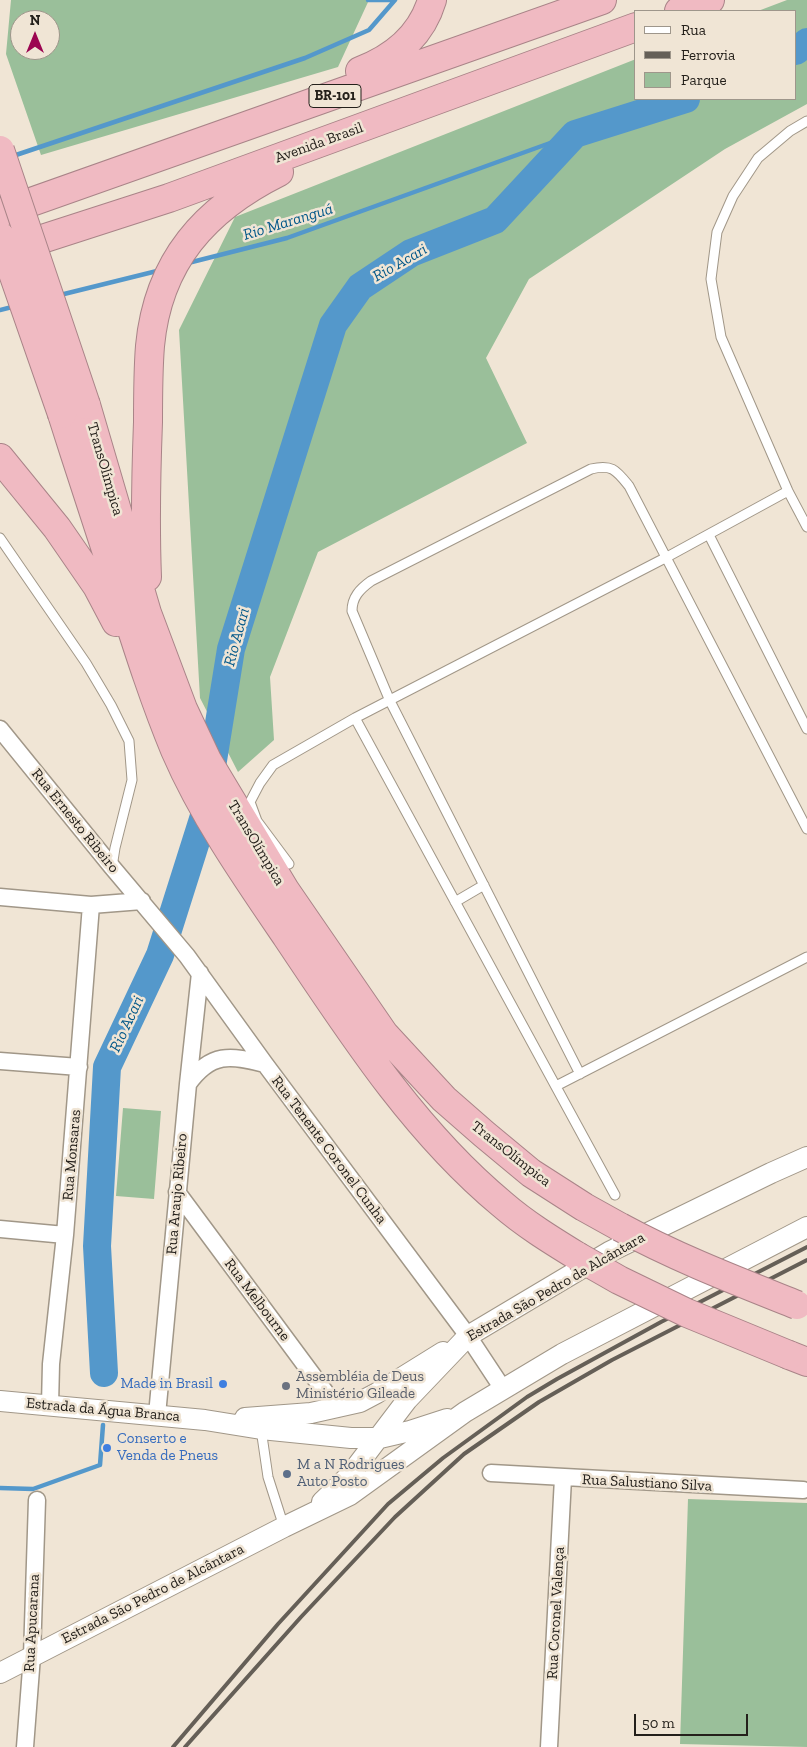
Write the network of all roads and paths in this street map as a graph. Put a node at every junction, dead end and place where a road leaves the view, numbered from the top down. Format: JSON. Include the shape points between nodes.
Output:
{"nodes":[{"id":1,"x":432,"y":0,"type":"edge"},
{"id":2,"x":602,"y":0,"type":"edge"},
{"id":3,"x":710,"y":0,"type":"edge"},
{"id":4,"x":682,"y":10,"type":"edge"},
{"id":5,"x":634,"y":28,"type":"edge"},
{"id":6,"x":807,"y":121,"type":"edge"},
{"id":7,"x":350,"y":131,"type":"junction"},
{"id":8,"x":0,"y":150,"type":"edge"},
{"id":9,"x":67,"y":191,"type":"junction"},
{"id":10,"x":0,"y":213,"type":"edge"},
{"id":11,"x":0,"y":236,"type":"edge"},
{"id":12,"x":0,"y":253,"type":"edge"},
{"id":13,"x":74,"y":410,"type":"junction"},
{"id":14,"x":0,"y":458,"type":"edge"},
{"id":15,"x":788,"y":491,"type":"junction"},
{"id":16,"x":807,"y":527,"type":"edge"},
{"id":17,"x":709,"y":535,"type":"junction"},
{"id":18,"x":0,"y":538,"type":"edge"},
{"id":19,"x":667,"y":557,"type":"junction"},
{"id":20,"x":148,"y":613,"type":"junction"},
{"id":21,"x":390,"y":701,"type":"junction"},
{"id":22,"x":158,"y":708,"type":"junction"},
{"id":23,"x":355,"y":718,"type":"junction"},
{"id":24,"x":0,"y":729,"type":"edge"},
{"id":25,"x":807,"y":729,"type":"edge"},
{"id":26,"x":6,"y":744,"type":"edge"},
{"id":27,"x":807,"y":829,"type":"edge"},
{"id":28,"x":289,"y":864,"type":"dead end"},
{"id":29,"x":112,"y":868,"type":"junction"},
{"id":30,"x":484,"y":885,"type":"junction"},
{"id":31,"x":0,"y":896,"type":"edge"},
{"id":32,"x":455,"y":902,"type":"junction"},
{"id":33,"x":91,"y":904,"type":"junction"},
{"id":34,"x":146,"y":907,"type":"junction"},
{"id":35,"x":807,"y":957,"type":"edge"},
{"id":36,"x":200,"y":973,"type":"junction"},
{"id":37,"x":0,"y":1061,"type":"edge"},
{"id":38,"x":265,"y":1064,"type":"junction"},
{"id":39,"x":79,"y":1067,"type":"junction"},
{"id":40,"x":580,"y":1074,"type":"junction"},
{"id":41,"x":188,"y":1084,"type":"junction"},
{"id":42,"x":556,"y":1086,"type":"junction"},
{"id":43,"x":807,"y":1157,"type":"edge"},
{"id":44,"x":177,"y":1192,"type":"junction"},
{"id":45,"x":615,"y":1195,"type":"dead end"},
{"id":46,"x":807,"y":1227,"type":"edge"},
{"id":47,"x":0,"y":1228,"type":"edge"},
{"id":48,"x":65,"y":1235,"type":"junction"},
{"id":49,"x":802,"y":1307,"type":"edge"},
{"id":50,"x":468,"y":1336,"type":"junction"},
{"id":51,"x":798,"y":1359,"type":"edge"},
{"id":52,"x":503,"y":1389,"type":"junction"},
{"id":53,"x":0,"y":1401,"type":"edge"},
{"id":54,"x":50,"y":1405,"type":"junction"},
{"id":55,"x":337,"y":1408,"type":"junction"},
{"id":56,"x":465,"y":1412,"type":"junction"},
{"id":57,"x":157,"y":1415,"type":"junction"},
{"id":58,"x":205,"y":1420,"type":"junction"},
{"id":59,"x":261,"y":1429,"type":"junction"},
{"id":60,"x":380,"y":1438,"type":"junction"},
{"id":61,"x":491,"y":1473,"type":"dead end"},
{"id":62,"x":563,"y":1478,"type":"junction"},
{"id":63,"x":804,"y":1490,"type":"dead end"},
{"id":64,"x":37,"y":1500,"type":"dead end"},
{"id":65,"x":308,"y":1517,"type":"junction"},
{"id":66,"x":284,"y":1527,"type":"junction"},
{"id":67,"x":32,"y":1656,"type":"junction"},
{"id":68,"x":0,"y":1673,"type":"edge"},
{"id":69,"x":25,"y":1747,"type":"edge"},
{"id":70,"x":549,"y":1747,"type":"edge"}],
"edges":[{"from":1,"to":9,"type":"highway","via":[[420,28],[403,47],[381,63],[86,174]]},
{"from":2,"to":9,"type":"highway","number":"BR-101"},
{"from":3,"to":4,"type":"highway"},
{"from":5,"to":7,"type":"highway","name":"Avenida Brasil","number":"BR-101"},
{"from":6,"to":15,"type":"lane","via":[[758,158],[733,196],[717,232],[710,279],[721,337]]},
{"from":7,"to":12,"type":"highway","name":"Avenida Brasil","number":"BR-101","via":[[169,198]]},
{"from":7,"to":20,"type":"highway","via":[[244,191],[214,215],[182,250],[163,288],[150,345],[146,535]]},
{"from":8,"to":13,"type":"highway","name":"TransOlímpica","bridge":true},
{"from":9,"to":10,"type":"highway","number":"BR-101"},
{"from":11,"to":13,"type":"highway","name":"TransOlímpica","bridge":true},
{"from":13,"to":20,"type":"highway","name":"TransOlímpica"},
{"from":13,"to":22,"type":"highway","name":"TransOlímpica"},
{"from":14,"to":22,"type":"highway","via":[[57,528],[97,586],[132,650]]},
{"from":15,"to":16,"type":"lane"},
{"from":15,"to":17,"type":"lane"},
{"from":17,"to":19,"type":"lane"},
{"from":17,"to":25,"type":"lane"},
{"from":18,"to":29,"type":"lane","via":[[86,663],[129,741],[132,780]]},
{"from":19,"to":21,"type":"lane"},
{"from":19,"to":21,"type":"lane","via":[[629,486],[617,470],[604,466],[591,469],[371,581],[356,595],[352,611]]},
{"from":19,"to":27,"type":"lane"},
{"from":20,"to":49,"type":"highway","name":"TransOlímpica","bridge":true,"via":[[183,709],[241,819],[285,890],[384,1034],[444,1099],[531,1173],[584,1207],[644,1241]]},
{"from":21,"to":23,"type":"lane"},
{"from":21,"to":30,"type":"lane"},
{"from":22,"to":51,"type":"highway","name":"TransOlímpica","bridge":true,"via":[[194,789],[235,861],[374,1064],[460,1165],[502,1204],[577,1256],[687,1314]]},
{"from":23,"to":28,"type":"lane","via":[[273,765],[250,802],[257,821]]},
{"from":23,"to":32,"type":"lane"},
{"from":24,"to":26,"type":"street","name":"Rua Ernesto Ribeiro"},
{"from":26,"to":29,"type":"street","name":"Rua Ernesto Ribeiro"},
{"from":29,"to":34,"type":"street","name":"Rua Ernesto Ribeiro"},
{"from":30,"to":32,"type":"lane"},
{"from":30,"to":40,"type":"lane"},
{"from":31,"to":33,"type":"street"},
{"from":32,"to":42,"type":"lane"},
{"from":33,"to":34,"type":"street"},
{"from":33,"to":39,"type":"street","name":"Rua Monsaras"},
{"from":34,"to":36,"type":"street","name":"Rua Tenente Coronel Cunha"},
{"from":35,"to":40,"type":"lane"},
{"from":36,"to":38,"type":"street","name":"Rua Tenente Coronel Cunha"},
{"from":36,"to":41,"type":"street","name":"Rua Araujo Ribeiro"},
{"from":37,"to":39,"type":"street"},
{"from":38,"to":41,"type":"street","via":[[241,1058],[222,1058],[204,1065]]},
{"from":38,"to":50,"type":"street","name":"Rua Tenente Coronel Cunha"},
{"from":39,"to":48,"type":"street","name":"Rua Monsaras"},
{"from":40,"to":42,"type":"lane"},
{"from":41,"to":44,"type":"street","name":"Rua Araujo Ribeiro"},
{"from":42,"to":45,"type":"lane"},
{"from":43,"to":50,"type":"street","name":"Estrada São Pedro de Alcântara","via":[[609,1252]]},
{"from":44,"to":55,"type":"street","name":"Rua Melbourne"},
{"from":44,"to":57,"type":"street","name":"Rua Araujo Ribeiro"},
{"from":46,"to":52,"type":"street","name":"Estrada São Pedro de Alcântara","via":[[562,1354]]},
{"from":47,"to":48,"type":"street"},
{"from":48,"to":54,"type":"street","name":"Rua Monsaras","via":[[51,1364]]},
{"from":50,"to":52,"type":"street","name":"Rua Tenente Coronel Cunha"},
{"from":50,"to":55,"type":"street","name":"Estrada da Água Branca","via":[[377,1393]]},
{"from":50,"to":60,"type":"street","name":"Estrada São Pedro de Alcântara","via":[[408,1400]]},
{"from":52,"to":56,"type":"street","name":"Estrada São Pedro de Alcântara"},
{"from":53,"to":54,"type":"street","name":"Estrada da Água Branca"},
{"from":54,"to":57,"type":"street","name":"Estrada da Água Branca"},
{"from":55,"to":58,"type":"street","name":"Estrada da Água Branca","via":[[284,1416]]},
{"from":56,"to":60,"type":"street","name":"Estrada da Água Branca"},
{"from":56,"to":65,"type":"street","name":"Estrada São Pedro de Alcântara","via":[[350,1495]]},
{"from":57,"to":58,"type":"street","name":"Estrada da Água Branca"},
{"from":58,"to":59,"type":"street","name":"Estrada da Água Branca"},
{"from":59,"to":60,"type":"street","name":"Estrada da Água Branca"},
{"from":59,"to":66,"type":"lane","via":[[268,1477]]},
{"from":60,"to":65,"type":"street","name":"Estrada São Pedro de Alcântara","via":[[350,1475]]},
{"from":61,"to":62,"type":"street","name":"Rua Salustiano Silva"},
{"from":62,"to":63,"type":"street","name":"Rua Salustiano Silva"},
{"from":62,"to":70,"type":"street","name":"Rua Coronel Valença"},
{"from":64,"to":67,"type":"street","name":"Rua Apucarana"},
{"from":65,"to":66,"type":"street","name":"Estrada São Pedro de Alcântara"},
{"from":66,"to":67,"type":"street","name":"Estrada São Pedro de Alcântara"},
{"from":67,"to":68,"type":"street","name":"Estrada São Pedro de Alcântara"},
{"from":67,"to":69,"type":"street","name":"Rua Apucarana"}]}
